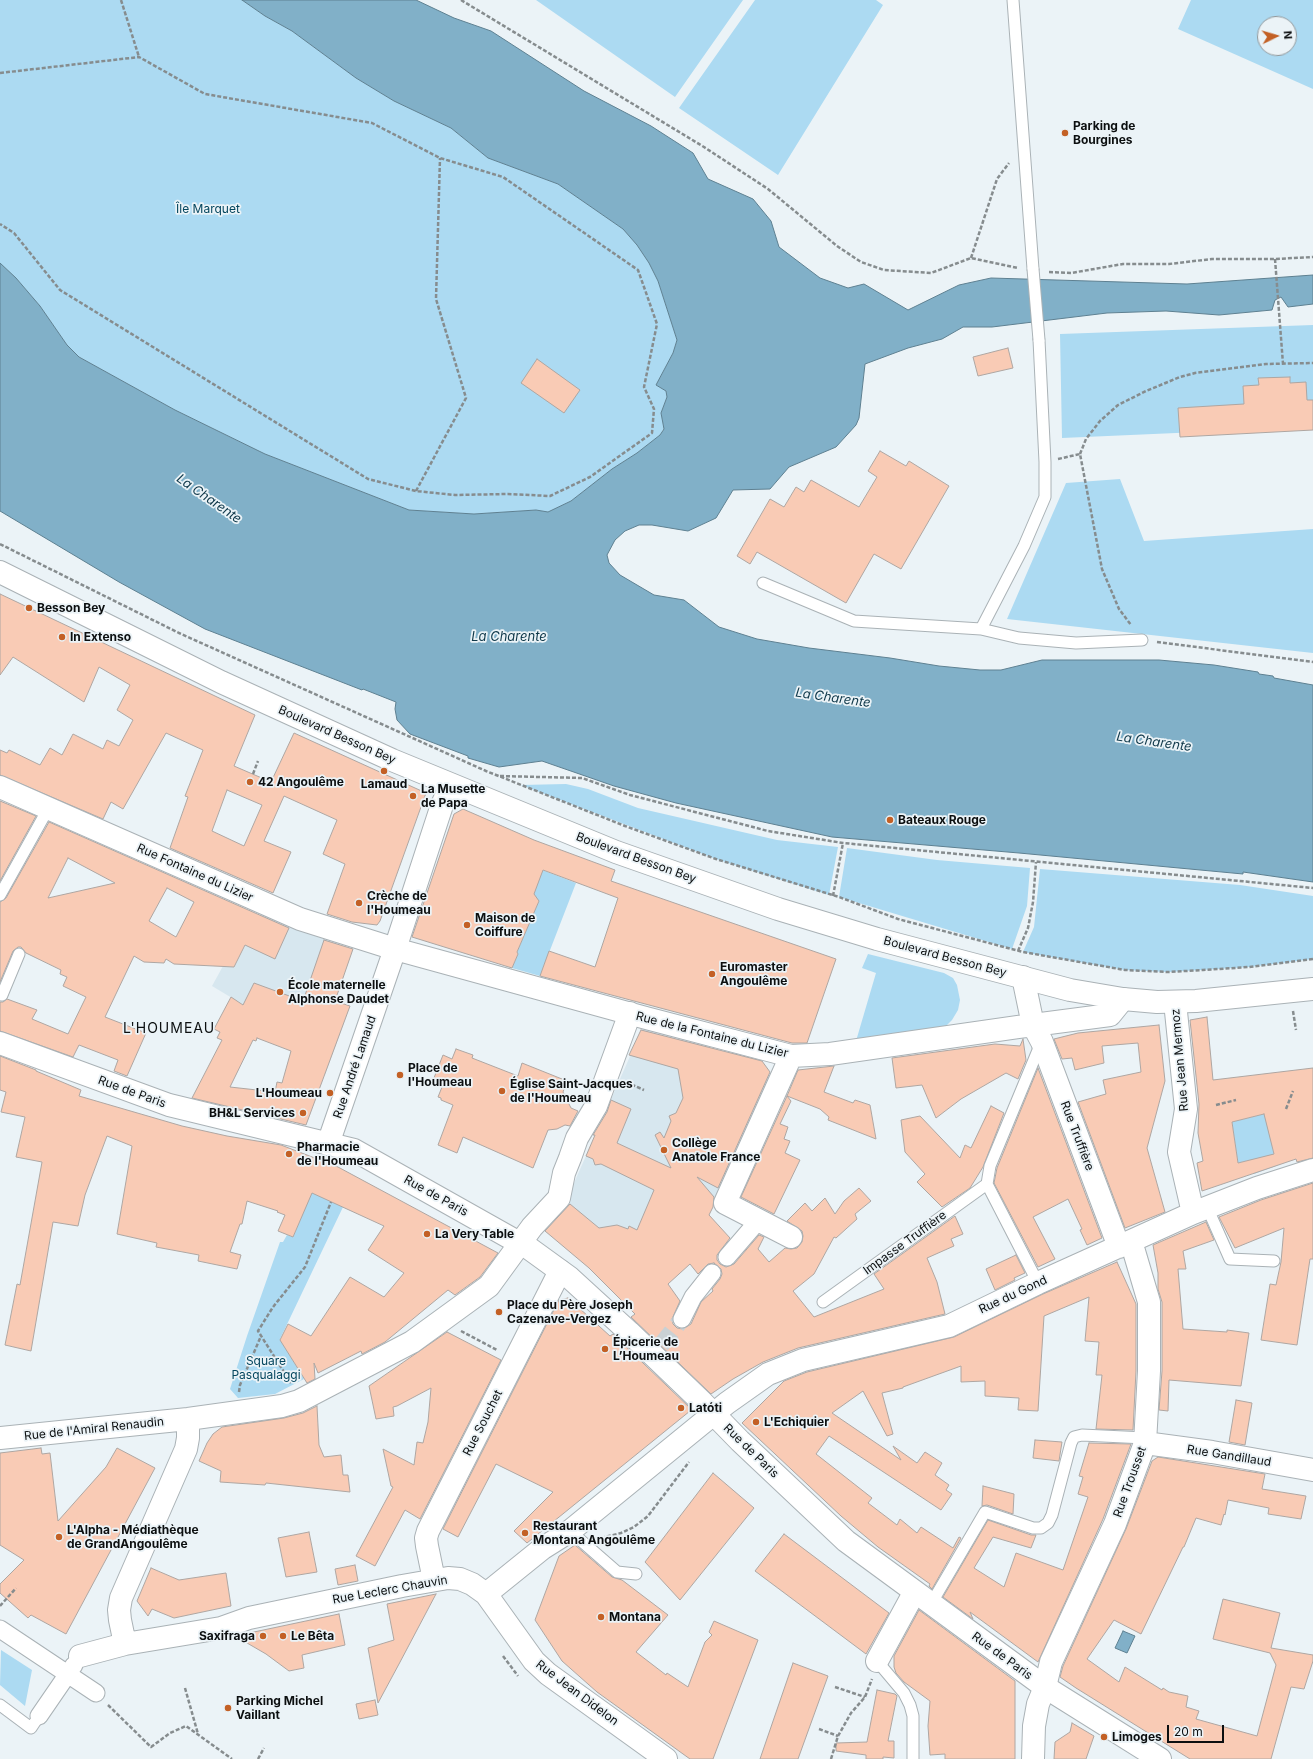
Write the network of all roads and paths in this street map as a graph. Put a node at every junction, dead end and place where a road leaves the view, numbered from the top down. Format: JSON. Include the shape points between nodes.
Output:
{"nodes":[{"id":1,"x":121,"y":0,"type":"edge"},
{"id":2,"x":461,"y":0,"type":"edge"},
{"id":3,"x":1013,"y":0,"type":"edge"},
{"id":4,"x":139,"y":57,"type":"junction"},
{"id":5,"x":0,"y":73,"type":"edge"},
{"id":6,"x":1025,"y":157,"type":"junction"},
{"id":7,"x":440,"y":158,"type":"junction"},
{"id":8,"x":0,"y":224,"type":"edge"},
{"id":9,"x":1313,"y":256,"type":"edge"},
{"id":10,"x":971,"y":258,"type":"junction"},
{"id":11,"x":1275,"y":259,"type":"junction"},
{"id":12,"x":1003,"y":264,"type":"dead end"},
{"id":13,"x":1071,"y":273,"type":"dead end"},
{"id":14,"x":1313,"y":363,"type":"edge"},
{"id":15,"x":1283,"y":364,"type":"junction"},
{"id":16,"x":1080,"y":454,"type":"junction"},
{"id":17,"x":1045,"y":462,"type":"junction"},
{"id":18,"x":416,"y":491,"type":"junction"},
{"id":19,"x":0,"y":544,"type":"edge"},
{"id":20,"x":0,"y":572,"type":"edge"},
{"id":21,"x":764,"y":583,"type":"dead end"},
{"id":22,"x":981,"y":630,"type":"junction"},
{"id":23,"x":1142,"y":640,"type":"junction"},
{"id":24,"x":1313,"y":662,"type":"edge"},
{"id":25,"x":404,"y":734,"type":"junction"},
{"id":26,"x":402,"y":739,"type":"dead end"},
{"id":27,"x":258,"y":761,"type":"dead end"},
{"id":28,"x":253,"y":774,"type":"dead end"},
{"id":29,"x":499,"y":776,"type":"junction"},
{"id":30,"x":450,"y":785,"type":"junction"},
{"id":31,"x":0,"y":787,"type":"edge"},
{"id":32,"x":48,"y":809,"type":"junction"},
{"id":33,"x":843,"y":843,"type":"junction"},
{"id":34,"x":1036,"y":862,"type":"junction"},
{"id":35,"x":1313,"y":888,"type":"edge"},
{"id":36,"x":0,"y":895,"type":"edge"},
{"id":37,"x":833,"y":896,"type":"junction"},
{"id":38,"x":395,"y":949,"type":"junction"},
{"id":39,"x":1018,"y":950,"type":"junction"},
{"id":40,"x":19,"y":954,"type":"dead end"},
{"id":41,"x":1313,"y":959,"type":"edge"},
{"id":42,"x":1024,"y":977,"type":"junction"},
{"id":43,"x":1313,"y":989,"type":"edge"},
{"id":44,"x":0,"y":994,"type":"edge"},
{"id":45,"x":1122,"y":999,"type":"junction"},
{"id":46,"x":1175,"y":1002,"type":"junction"},
{"id":47,"x":630,"y":1013,"type":"junction"},
{"id":48,"x":1037,"y":1034,"type":"junction"},
{"id":49,"x":0,"y":1043,"type":"edge"},
{"id":50,"x":790,"y":1056,"type":"junction"},
{"id":51,"x":629,"y":1083,"type":"dead end"},
{"id":52,"x":644,"y":1090,"type":"dead end"},
{"id":53,"x":1293,"y":1092,"type":"dead end"},
{"id":54,"x":1236,"y":1100,"type":"dead end"},
{"id":55,"x":1216,"y":1105,"type":"dead end"},
{"id":56,"x":1286,"y":1108,"type":"dead end"},
{"id":57,"x":328,"y":1144,"type":"junction"},
{"id":58,"x":1313,"y":1170,"type":"edge"},
{"id":59,"x":987,"y":1184,"type":"junction"},
{"id":60,"x":331,"y":1202,"type":"dead end"},
{"id":61,"x":1200,"y":1210,"type":"junction"},
{"id":62,"x":758,"y":1221,"type":"junction"},
{"id":63,"x":791,"y":1237,"type":"dead end"},
{"id":64,"x":520,"y":1244,"type":"junction"},
{"id":65,"x":1125,"y":1244,"type":"junction"},
{"id":66,"x":726,"y":1257,"type":"dead end"},
{"id":67,"x":1274,"y":1262,"type":"dead end"},
{"id":68,"x":560,"y":1271,"type":"junction"},
{"id":69,"x":712,"y":1273,"type":"dead end"},
{"id":70,"x":1038,"y":1283,"type":"junction"},
{"id":71,"x":823,"y":1302,"type":"dead end"},
{"id":72,"x":446,"y":1318,"type":"junction"},
{"id":73,"x":682,"y":1319,"type":"tunnel mouth"},
{"id":74,"x":260,"y":1336,"type":"junction"},
{"id":75,"x":515,"y":1359,"type":"junction"},
{"id":76,"x":240,"y":1389,"type":"dead end"},
{"id":77,"x":299,"y":1401,"type":"junction"},
{"id":78,"x":714,"y":1414,"type":"junction"},
{"id":79,"x":188,"y":1419,"type":"junction"},
{"id":80,"x":0,"y":1438,"type":"edge"},
{"id":81,"x":1145,"y":1440,"type":"junction"},
{"id":82,"x":693,"y":1457,"type":"dead end"},
{"id":83,"x":1313,"y":1470,"type":"edge"},
{"id":84,"x":574,"y":1535,"type":"junction"},
{"id":85,"x":636,"y":1574,"type":"dead end"},
{"id":86,"x":434,"y":1580,"type":"junction"},
{"id":87,"x":16,"y":1588,"type":"dead end"},
{"id":88,"x":486,"y":1594,"type":"junction"},
{"id":89,"x":923,"y":1598,"type":"junction"},
{"id":90,"x":0,"y":1606,"type":"edge"},
{"id":91,"x":0,"y":1629,"type":"edge"},
{"id":92,"x":125,"y":1644,"type":"junction"},
{"id":93,"x":80,"y":1656,"type":"joint"},
{"id":94,"x":877,"y":1661,"type":"junction"},
{"id":95,"x":68,"y":1674,"type":"junction"},
{"id":96,"x":835,"y":1687,"type":"dead end"},
{"id":97,"x":1045,"y":1687,"type":"junction"},
{"id":98,"x":185,"y":1688,"type":"dead end"},
{"id":99,"x":96,"y":1693,"type":"joint"},
{"id":100,"x":865,"y":1697,"type":"junction"},
{"id":101,"x":0,"y":1705,"type":"edge"},
{"id":102,"x":39,"y":1716,"type":"joint"},
{"id":103,"x":819,"y":1728,"type":"dead end"},
{"id":104,"x":198,"y":1734,"type":"junction"},
{"id":105,"x":838,"y":1736,"type":"junction"},
{"id":106,"x":264,"y":1748,"type":"dead end"},
{"id":107,"x":232,"y":1759,"type":"edge"},
{"id":108,"x":258,"y":1759,"type":"edge"},
{"id":109,"x":666,"y":1759,"type":"edge"},
{"id":110,"x":831,"y":1759,"type":"edge"},
{"id":111,"x":913,"y":1759,"type":"edge"},
{"id":112,"x":1033,"y":1759,"type":"edge"},
{"id":113,"x":1160,"y":1759,"type":"edge"}],
"edges":[{"from":1,"to":4,"type":"path"},
{"from":2,"to":10,"type":"path","via":[[704,147],[768,189],[837,246],[861,262],[884,270],[931,273]]},
{"from":3,"to":6,"type":"lane"},
{"from":4,"to":5,"type":"path"},
{"from":4,"to":7,"type":"path","via":[[205,94],[372,124]]},
{"from":6,"to":10,"type":"path","via":[[1012,161],[997,178]]},
{"from":6,"to":17,"type":"lane","bridge":true},
{"from":7,"to":18,"type":"path","via":[[436,299],[466,398]]},
{"from":7,"to":18,"type":"path","via":[[503,178],[638,270],[657,324],[644,387],[654,410],[652,433],[590,477],[550,496],[455,496]]},
{"from":8,"to":18,"type":"path","via":[[14,233],[60,290],[368,479]]},
{"from":9,"to":11,"type":"path"},
{"from":10,"to":12,"type":"path"},
{"from":11,"to":13,"type":"path","via":[[1212,259],[1169,264],[1123,264]]},
{"from":11,"to":15,"type":"path"},
{"from":14,"to":15,"type":"path"},
{"from":15,"to":16,"type":"path","via":[[1195,373],[1146,391],[1118,405],[1100,421],[1086,439]]},
{"from":16,"to":17,"type":"path"},
{"from":16,"to":23,"type":"path","via":[[1102,569],[1119,609]]},
{"from":17,"to":22,"type":"lane","via":[[1045,497],[1024,546]]},
{"from":19,"to":25,"type":"path","via":[[179,633]]},
{"from":20,"to":30,"type":"street","name":"Boulevard Besson Bey","via":[[221,682]]},
{"from":21,"to":22,"type":"lane","via":[[854,621]]},
{"from":22,"to":23,"type":"lane","via":[[1019,638],[1076,643]]},
{"from":23,"to":24,"type":"path"},
{"from":25,"to":26,"type":"path"},
{"from":25,"to":29,"type":"path"},
{"from":27,"to":28,"type":"path"},
{"from":29,"to":33,"type":"path","via":[[582,778],[630,795],[760,829]]},
{"from":29,"to":37,"type":"path","via":[[716,859]]},
{"from":30,"to":38,"type":"street","name":"Rue André Lamaud"},
{"from":30,"to":42,"type":"street","name":"Boulevard Besson Bey","via":[[616,852],[778,909],[876,939]]},
{"from":31,"to":32,"type":"street","name":"Rue Fontaine du Lizier"},
{"from":32,"to":36,"type":"lane"},
{"from":32,"to":38,"type":"street","name":"Rue Fontaine du Lizier","via":[[300,919]]},
{"from":33,"to":34,"type":"path"},
{"from":33,"to":37,"type":"path"},
{"from":34,"to":35,"type":"path"},
{"from":34,"to":39,"type":"path","via":[[1033,902]]},
{"from":37,"to":39,"type":"path","via":[[898,919]]},
{"from":38,"to":47,"type":"street","name":"Rue de la Fontaine du Lizier"},
{"from":38,"to":57,"type":"street","name":"Rue André Lamaud"},
{"from":39,"to":41,"type":"path","via":[[1125,970],[1168,972],[1249,967]]},
{"from":40,"to":44,"type":"lane","via":[[2,995]]},
{"from":42,"to":45,"type":"street","name":"Boulevard Besson Bey","via":[[1070,990]]},
{"from":42,"to":48,"type":"street","name":"Rue Truffière"},
{"from":43,"to":46,"type":"street","name":"Boulevard Besson Bey"},
{"from":45,"to":46,"type":"street","name":"Boulevard Besson Bey"},
{"from":45,"to":48,"type":"street","name":"Rue de la Fontaine du Lizier","via":[[1110,1015]]},
{"from":46,"to":61,"type":"street","name":"Rue Jean Mermoz","via":[[1186,1109],[1179,1152]]},
{"from":47,"to":50,"type":"street","name":"Rue de la Fontaine du Lizier"},
{"from":47,"to":64,"type":"street","name":"Rue de l'Amiral Renaudin","via":[[596,1106],[577,1138],[564,1173],[559,1198]]},
{"from":48,"to":50,"type":"street","name":"Rue de la Fontaine du Lizier"},
{"from":48,"to":59,"type":"lane","via":[[990,1166]]},
{"from":48,"to":65,"type":"street","name":"Rue Truffière"},
{"from":49,"to":57,"type":"street","name":"Rue de Paris","via":[[169,1105]]},
{"from":50,"to":62,"type":"street","via":[[725,1203]]},
{"from":51,"to":52,"type":"path"},
{"from":53,"to":56,"type":"path"},
{"from":54,"to":55,"type":"path"},
{"from":57,"to":64,"type":"street","name":"Rue de Paris","via":[[354,1150]]},
{"from":58,"to":61,"type":"street","name":"Rue du Gond"},
{"from":59,"to":70,"type":"lane"},
{"from":59,"to":71,"type":"lane","name":"Impasse Truffière"},
{"from":60,"to":74,"type":"path","via":[[305,1267],[273,1307],[258,1331]]},
{"from":61,"to":65,"type":"street","name":"Rue du Gond"},
{"from":61,"to":67,"type":"lane","via":[[1230,1259]]},
{"from":62,"to":63,"type":"street"},
{"from":62,"to":66,"type":"street"},
{"from":64,"to":68,"type":"street","name":"Rue de Paris"},
{"from":64,"to":72,"type":"street","name":"Rue de l'Amiral Renaudin","via":[[489,1286]]},
{"from":65,"to":70,"type":"street","name":"Rue du Gond"},
{"from":65,"to":81,"type":"street","name":"Rue Trousset","via":[[1149,1302]]},
{"from":68,"to":75,"type":"street","name":"Rue Souchet"},
{"from":68,"to":78,"type":"street","name":"Rue de Paris","via":[[656,1350]]},
{"from":69,"to":73,"type":"street","via":[[692,1297]]},
{"from":70,"to":78,"type":"street","name":"Rue du Gond","via":[[949,1326],[819,1355],[776,1370]]},
{"from":72,"to":75,"type":"path","via":[[452,1327]]},
{"from":72,"to":77,"type":"street","name":"Rue de l'Amiral Renaudin","via":[[412,1342]]},
{"from":74,"to":76,"type":"path"},
{"from":74,"to":77,"type":"path","via":[[293,1386]]},
{"from":75,"to":86,"type":"street","name":"Rue Souchet","via":[[428,1531],[426,1538]]},
{"from":77,"to":79,"type":"street","name":"Rue de l'Amiral Renaudin","via":[[268,1409]]},
{"from":78,"to":84,"type":"street"},
{"from":78,"to":89,"type":"street","name":"Rue de Paris","via":[[846,1541]]},
{"from":79,"to":80,"type":"street","name":"Rue de l'Amiral Renaudin"},
{"from":79,"to":92,"type":"street","via":[[186,1449],[121,1598],[119,1610]]},
{"from":81,"to":83,"type":"street","name":"Rue Gandillaud"},
{"from":81,"to":89,"type":"lane","via":[[1082,1435],[1074,1437],[1048,1523],[1040,1528],[1033,1528],[986,1512]]},
{"from":81,"to":97,"type":"street","name":"Rue Trousset","via":[[1115,1524],[1051,1662]]},
{"from":82,"to":84,"type":"path","via":[[648,1516],[634,1527],[608,1538]]},
{"from":84,"to":85,"type":"lane","via":[[618,1572]]},
{"from":84,"to":88,"type":"street","via":[[543,1548]]},
{"from":86,"to":88,"type":"street","name":"Rue Leclerc Chauvin","via":[[460,1579]]},
{"from":86,"to":92,"type":"street","name":"Rue Leclerc Chauvin","via":[[249,1618],[221,1628]]},
{"from":87,"to":90,"type":"path"},
{"from":88,"to":109,"type":"street","name":"Rue Jean Didelon","via":[[538,1665]]},
{"from":89,"to":94,"type":"street"},
{"from":89,"to":97,"type":"street","name":"Rue de Paris"},
{"from":91,"to":95,"type":"street"},
{"from":92,"to":93,"type":"street","name":"Rue Leclerc Chauvin"},
{"from":93,"to":95,"type":"street"},
{"from":94,"to":100,"type":"path","via":[[870,1690]]},
{"from":94,"to":111,"type":"lane","via":[[904,1693],[910,1705],[913,1716]]},
{"from":95,"to":99,"type":"street"},
{"from":95,"to":102,"type":"street"},
{"from":96,"to":100,"type":"path"},
{"from":97,"to":112,"type":"street","name":"Rue Trousset","via":[[1038,1704],[1034,1726]]},
{"from":97,"to":113,"type":"street","name":"Rue de Paris"},
{"from":98,"to":104,"type":"path"},
{"from":99,"to":104,"type":"path","via":[[151,1747],[170,1733],[186,1726]]},
{"from":100,"to":105,"type":"path","via":[[851,1713]]},
{"from":101,"to":102,"type":"lane","via":[[31,1728]]},
{"from":103,"to":105,"type":"path"},
{"from":104,"to":107,"type":"path"},
{"from":105,"to":110,"type":"path"},
{"from":106,"to":108,"type":"path"}]}
